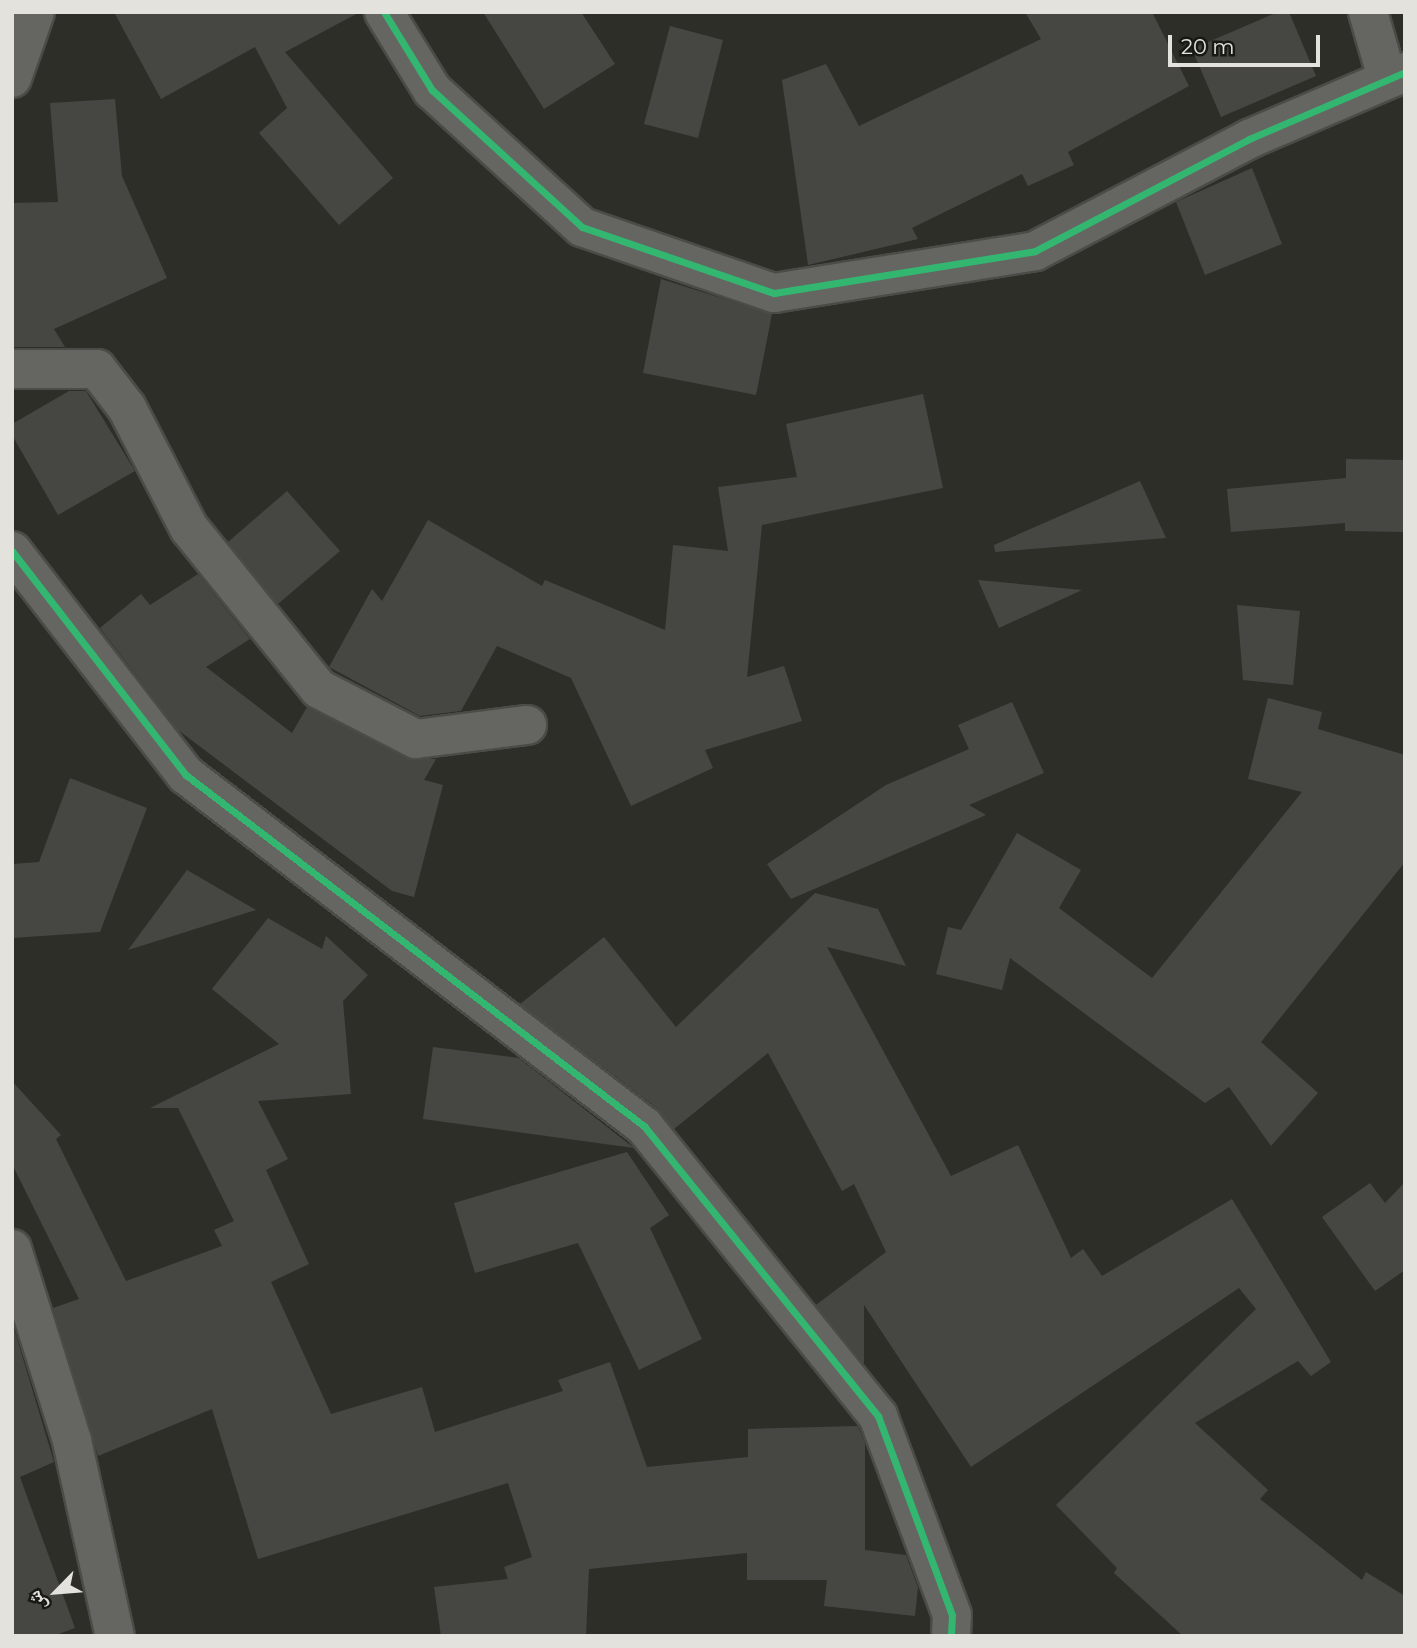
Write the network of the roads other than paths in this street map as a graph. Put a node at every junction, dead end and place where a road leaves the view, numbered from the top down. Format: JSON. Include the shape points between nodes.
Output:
{"nodes":[{"id":1,"x":35,"y":12,"type":"edge"},
{"id":2,"x":384,"y":12,"type":"edge"},
{"id":3,"x":1368,"y":12,"type":"edge"},
{"id":4,"x":1396,"y":75,"type":"edge"},
{"id":5,"x":12,"y":78,"type":"edge"},
{"id":6,"x":12,"y":369,"type":"edge"},
{"id":7,"x":12,"y":551,"type":"edge"},
{"id":8,"x":527,"y":725,"type":"dead end"},
{"id":9,"x":12,"y":1249,"type":"edge"},
{"id":10,"x":115,"y":1636,"type":"edge"},
{"id":11,"x":951,"y":1636,"type":"edge"}],
"edges":[{"from":1,"to":5,"type":"street"},
{"from":2,"to":4,"type":"street","via":[[432,90],[582,227],[774,293],[1035,251],[1250,139]]},
{"from":3,"to":4,"type":"street"},
{"from":6,"to":8,"type":"street","via":[[97,369],[127,408],[189,528],[319,688],[416,739]]},
{"from":7,"to":11,"type":"street","via":[[186,775],[644,1126],[878,1416],[951,1615]]},
{"from":9,"to":10,"type":"street","via":[[72,1441]]}]}
